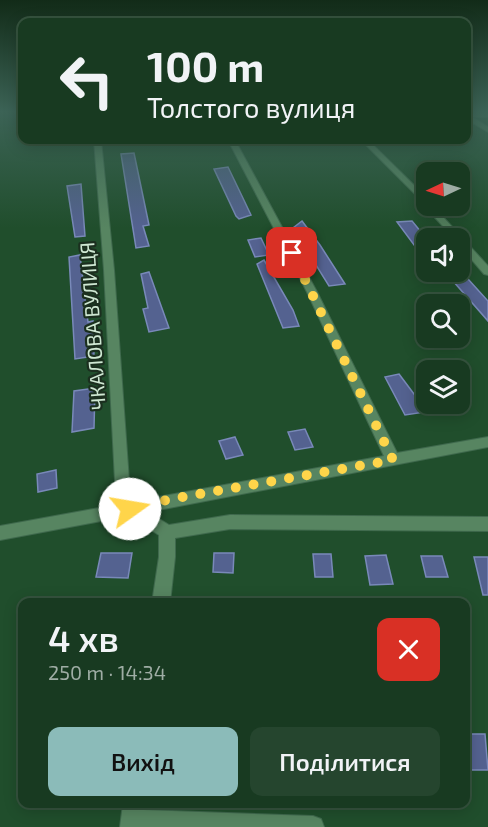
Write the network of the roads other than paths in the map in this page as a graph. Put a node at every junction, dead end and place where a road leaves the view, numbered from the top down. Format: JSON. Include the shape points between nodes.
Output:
{"nodes":[{"id":1,"x":98,"y":151,"type":"edge"},
{"id":2,"x":238,"y":151,"type":"edge"},
{"id":3,"x":375,"y":151,"type":"edge"},
{"id":4,"x":416,"y":192,"type":"edge"},
{"id":5,"x":439,"y":216,"type":"edge"},
{"id":6,"x":449,"y":228,"type":"edge"},
{"id":7,"x":470,"y":252,"type":"edge"},
{"id":8,"x":488,"y":272,"type":"edge"},
{"id":9,"x":488,"y":442,"type":"edge"},
{"id":10,"x":393,"y":460,"type":"junction"},
{"id":11,"x":130,"y":509,"type":"junction"},
{"id":12,"x":488,"y":524,"type":"edge"},
{"id":13,"x":167,"y":531,"type":"junction"},
{"id":14,"x":0,"y":533,"type":"edge"},
{"id":15,"x":162,"y":598,"type":"edge"},
{"id":16,"x":132,"y":817,"type":"edge"},
{"id":17,"x":313,"y":827,"type":"edge"}],
"edges":[{"from":1,"to":11,"type":"street","name":"ЧКАЛОВА ВУЛИЦЯ","via":[[122,481]]},
{"from":2,"to":10,"type":"street","via":[[312,292]]},
{"from":3,"to":4,"type":"street"},
{"from":5,"to":6,"type":"street"},
{"from":7,"to":8,"type":"street"},
{"from":9,"to":10,"type":"street"},
{"from":10,"to":11,"type":"street"},
{"from":11,"to":13,"type":"street"},
{"from":11,"to":14,"type":"street"},
{"from":12,"to":13,"type":"street","via":[[230,522]]},
{"from":13,"to":15,"type":"street"},
{"from":16,"to":17,"type":"street"}]}
